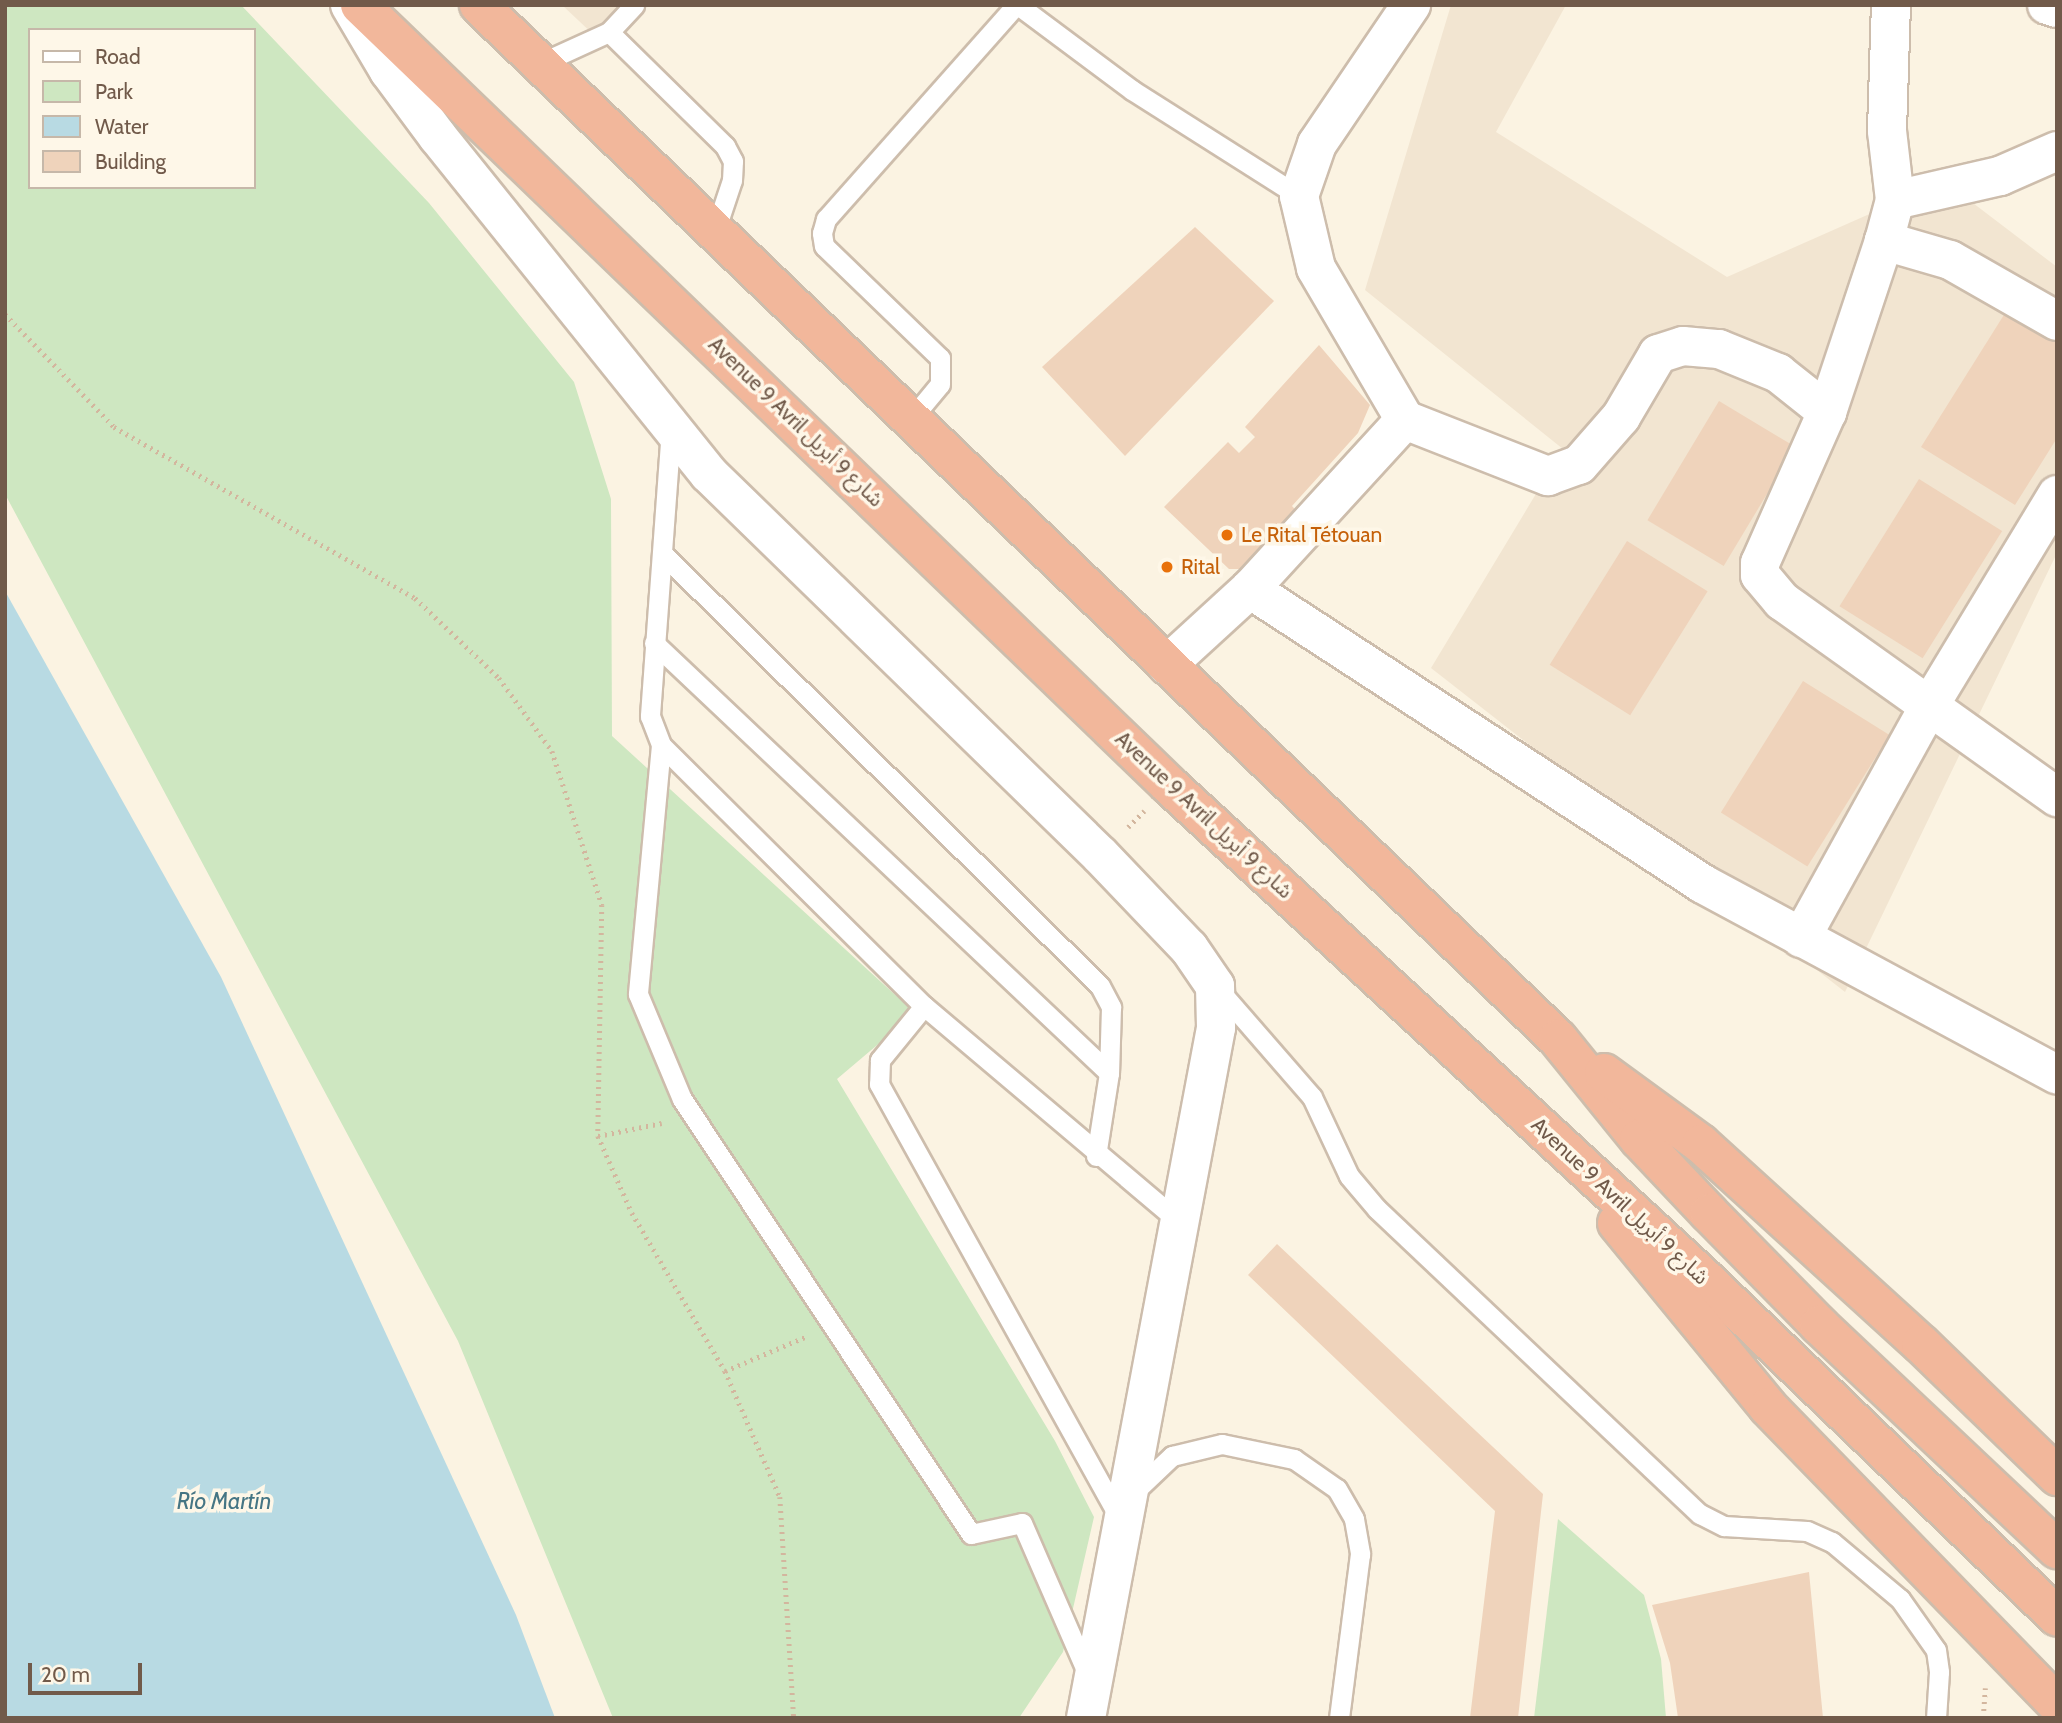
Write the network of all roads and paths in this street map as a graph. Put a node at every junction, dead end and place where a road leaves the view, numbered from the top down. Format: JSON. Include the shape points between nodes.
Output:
{"nodes":[{"id":1,"x":350,"y":5,"type":"edge"},
{"id":2,"x":360,"y":5,"type":"edge"},
{"id":3,"x":480,"y":5,"type":"edge"},
{"id":4,"x":634,"y":5,"type":"edge"},
{"id":5,"x":1017,"y":5,"type":"edge"},
{"id":6,"x":1411,"y":5,"type":"edge"},
{"id":7,"x":1891,"y":5,"type":"edge"},
{"id":8,"x":2046,"y":5,"type":"edge"},
{"id":9,"x":2057,"y":8,"type":"edge"},
{"id":10,"x":609,"y":32,"type":"junction"},
{"id":11,"x":541,"y":64,"type":"junction"},
{"id":12,"x":2057,"y":151,"type":"edge"},
{"id":13,"x":1299,"y":196,"type":"junction"},
{"id":14,"x":1895,"y":200,"type":"junction"},
{"id":15,"x":715,"y":231,"type":"junction"},
{"id":16,"x":1884,"y":241,"type":"junction"},
{"id":17,"x":5,"y":314,"type":"edge"},
{"id":18,"x":2057,"y":321,"type":"edge"},
{"id":19,"x":1827,"y":412,"type":"junction"},
{"id":20,"x":911,"y":419,"type":"junction"},
{"id":21,"x":1405,"y":420,"type":"junction"},
{"id":22,"x":671,"y":428,"type":"junction"},
{"id":23,"x":2057,"y":495,"type":"edge"},
{"id":24,"x":663,"y":554,"type":"junction"},
{"id":25,"x":1250,"y":589,"type":"junction"},
{"id":26,"x":654,"y":643,"type":"junction"},
{"id":27,"x":1167,"y":665,"type":"junction"},
{"id":28,"x":1928,"y":708,"type":"junction"},
{"id":29,"x":661,"y":745,"type":"junction"},
{"id":30,"x":2057,"y":797,"type":"edge"},
{"id":31,"x":1801,"y":938,"type":"junction"},
{"id":32,"x":1215,"y":986,"type":"junction"},
{"id":33,"x":924,"y":1006,"type":"junction"},
{"id":34,"x":1558,"y":1039,"type":"junction"},
{"id":35,"x":1109,"y":1073,"type":"junction"},
{"id":36,"x":2057,"y":1075,"type":"edge"},
{"id":37,"x":693,"y":1116,"type":"junction"},
{"id":38,"x":1541,"y":1128,"type":"junction"},
{"id":39,"x":598,"y":1136,"type":"junction"},
{"id":40,"x":1096,"y":1156,"type":"junction"},
{"id":41,"x":1180,"y":1222,"type":"junction"},
{"id":42,"x":831,"y":1326,"type":"junction"},
{"id":43,"x":725,"y":1371,"type":"junction"},
{"id":44,"x":2057,"y":1476,"type":"edge"},
{"id":45,"x":1121,"y":1520,"type":"junction"},
{"id":46,"x":2057,"y":1549,"type":"edge"},
{"id":47,"x":2057,"y":1616,"type":"edge"},
{"id":48,"x":1090,"y":1680,"type":"junction"},
{"id":49,"x":1985,"y":1688,"type":"dead end"},
{"id":50,"x":2057,"y":1704,"type":"edge"},
{"id":51,"x":794,"y":1718,"type":"edge"},
{"id":52,"x":1068,"y":1718,"type":"edge"},
{"id":53,"x":1086,"y":1718,"type":"edge"},
{"id":54,"x":1339,"y":1718,"type":"edge"},
{"id":55,"x":1936,"y":1718,"type":"edge"},
{"id":56,"x":1983,"y":1718,"type":"edge"}],
"edges":[{"from":1,"to":22,"type":"street","via":[[389,71],[438,138]]},
{"from":2,"to":38,"type":"highway","name":"Avenue 9 Avril شارع 9 أبريل","via":[[1170,785]]},
{"from":3,"to":11,"type":"highway"},
{"from":4,"to":10,"type":"lane"},
{"from":5,"to":13,"type":"lane","via":[[1132,90]]},
{"from":5,"to":20,"type":"lane","via":[[826,219],[822,233],[824,246],[940,358],[940,384]]},
{"from":6,"to":13,"type":"street","via":[[1317,144]]},
{"from":7,"to":14,"type":"street","via":[[1887,131]]},
{"from":8,"to":9,"type":"street"},
{"from":10,"to":11,"type":"lane"},
{"from":10,"to":15,"type":"lane","via":[[707,124],[733,161],[733,180]]},
{"from":11,"to":15,"type":"highway"},
{"from":12,"to":14,"type":"street","via":[[2000,176]]},
{"from":13,"to":21,"type":"street","via":[[1316,268]]},
{"from":14,"to":16,"type":"street"},
{"from":15,"to":20,"type":"highway"},
{"from":16,"to":18,"type":"street","via":[[1950,260]]},
{"from":16,"to":19,"type":"street"},
{"from":17,"to":39,"type":"path","via":[[114,427],[415,598],[499,678],[552,751],[603,905]]},
{"from":19,"to":21,"type":"street","via":[[1778,373],[1719,348],[1683,346],[1658,354],[1621,417],[1579,465],[1548,476]]},
{"from":19,"to":28,"type":"street","via":[[1763,548],[1760,575],[1782,601]]},
{"from":20,"to":27,"type":"highway"},
{"from":21,"to":25,"type":"street"},
{"from":22,"to":24,"type":"lane"},
{"from":22,"to":32,"type":"street","via":[[709,474],[1100,856],[1189,948]]},
{"from":23,"to":28,"type":"street"},
{"from":24,"to":26,"type":"lane"},
{"from":24,"to":35,"type":"lane","via":[[1100,986],[1111,1007]]},
{"from":25,"to":27,"type":"street"},
{"from":25,"to":31,"type":"street","via":[[1599,820]]},
{"from":26,"to":29,"type":"lane","via":[[650,716]]},
{"from":26,"to":35,"type":"lane"},
{"from":27,"to":34,"type":"highway"},
{"from":28,"to":30,"type":"street"},
{"from":28,"to":31,"type":"street"},
{"from":29,"to":33,"type":"lane"},
{"from":29,"to":37,"type":"lane","via":[[638,994]]},
{"from":31,"to":36,"type":"street"},
{"from":32,"to":41,"type":"street","via":[[1216,1028]]},
{"from":32,"to":55,"type":"lane","via":[[1312,1097],[1349,1175],[1377,1209],[1700,1514],[1724,1526],[1807,1531],[1832,1542],[1900,1599],[1936,1650]]},
{"from":33,"to":40,"type":"lane"},
{"from":33,"to":45,"type":"lane","via":[[880,1060],[879,1084]]},
{"from":34,"to":44,"type":"highway","via":[[1701,1144],[1921,1344]]},
{"from":34,"to":46,"type":"highway","via":[[1639,1139],[1709,1213],[1819,1325]]},
{"from":35,"to":40,"type":"lane"},
{"from":37,"to":39,"type":"path"},
{"from":37,"to":42,"type":"lane"},
{"from":38,"to":47,"type":"highway","name":"Avenue 9 Avril شارع 9 أبريل"},
{"from":38,"to":50,"type":"highway","via":[[1768,1407]]},
{"from":39,"to":43,"type":"path","via":[[632,1213]]},
{"from":40,"to":41,"type":"lane"},
{"from":41,"to":45,"type":"street"},
{"from":42,"to":43,"type":"path"},
{"from":42,"to":48,"type":"lane","via":[[971,1534],[1022,1523]]},
{"from":43,"to":51,"type":"path","via":[[780,1497]]},
{"from":45,"to":48,"type":"street"},
{"from":45,"to":54,"type":"lane","via":[[1134,1493],[1157,1466],[1204,1445],[1222,1444],[1294,1459],[1324,1477],[1347,1503],[1360,1554]]},
{"from":48,"to":52,"type":"lane"},
{"from":48,"to":53,"type":"street"},
{"from":49,"to":56,"type":"path"}]}
